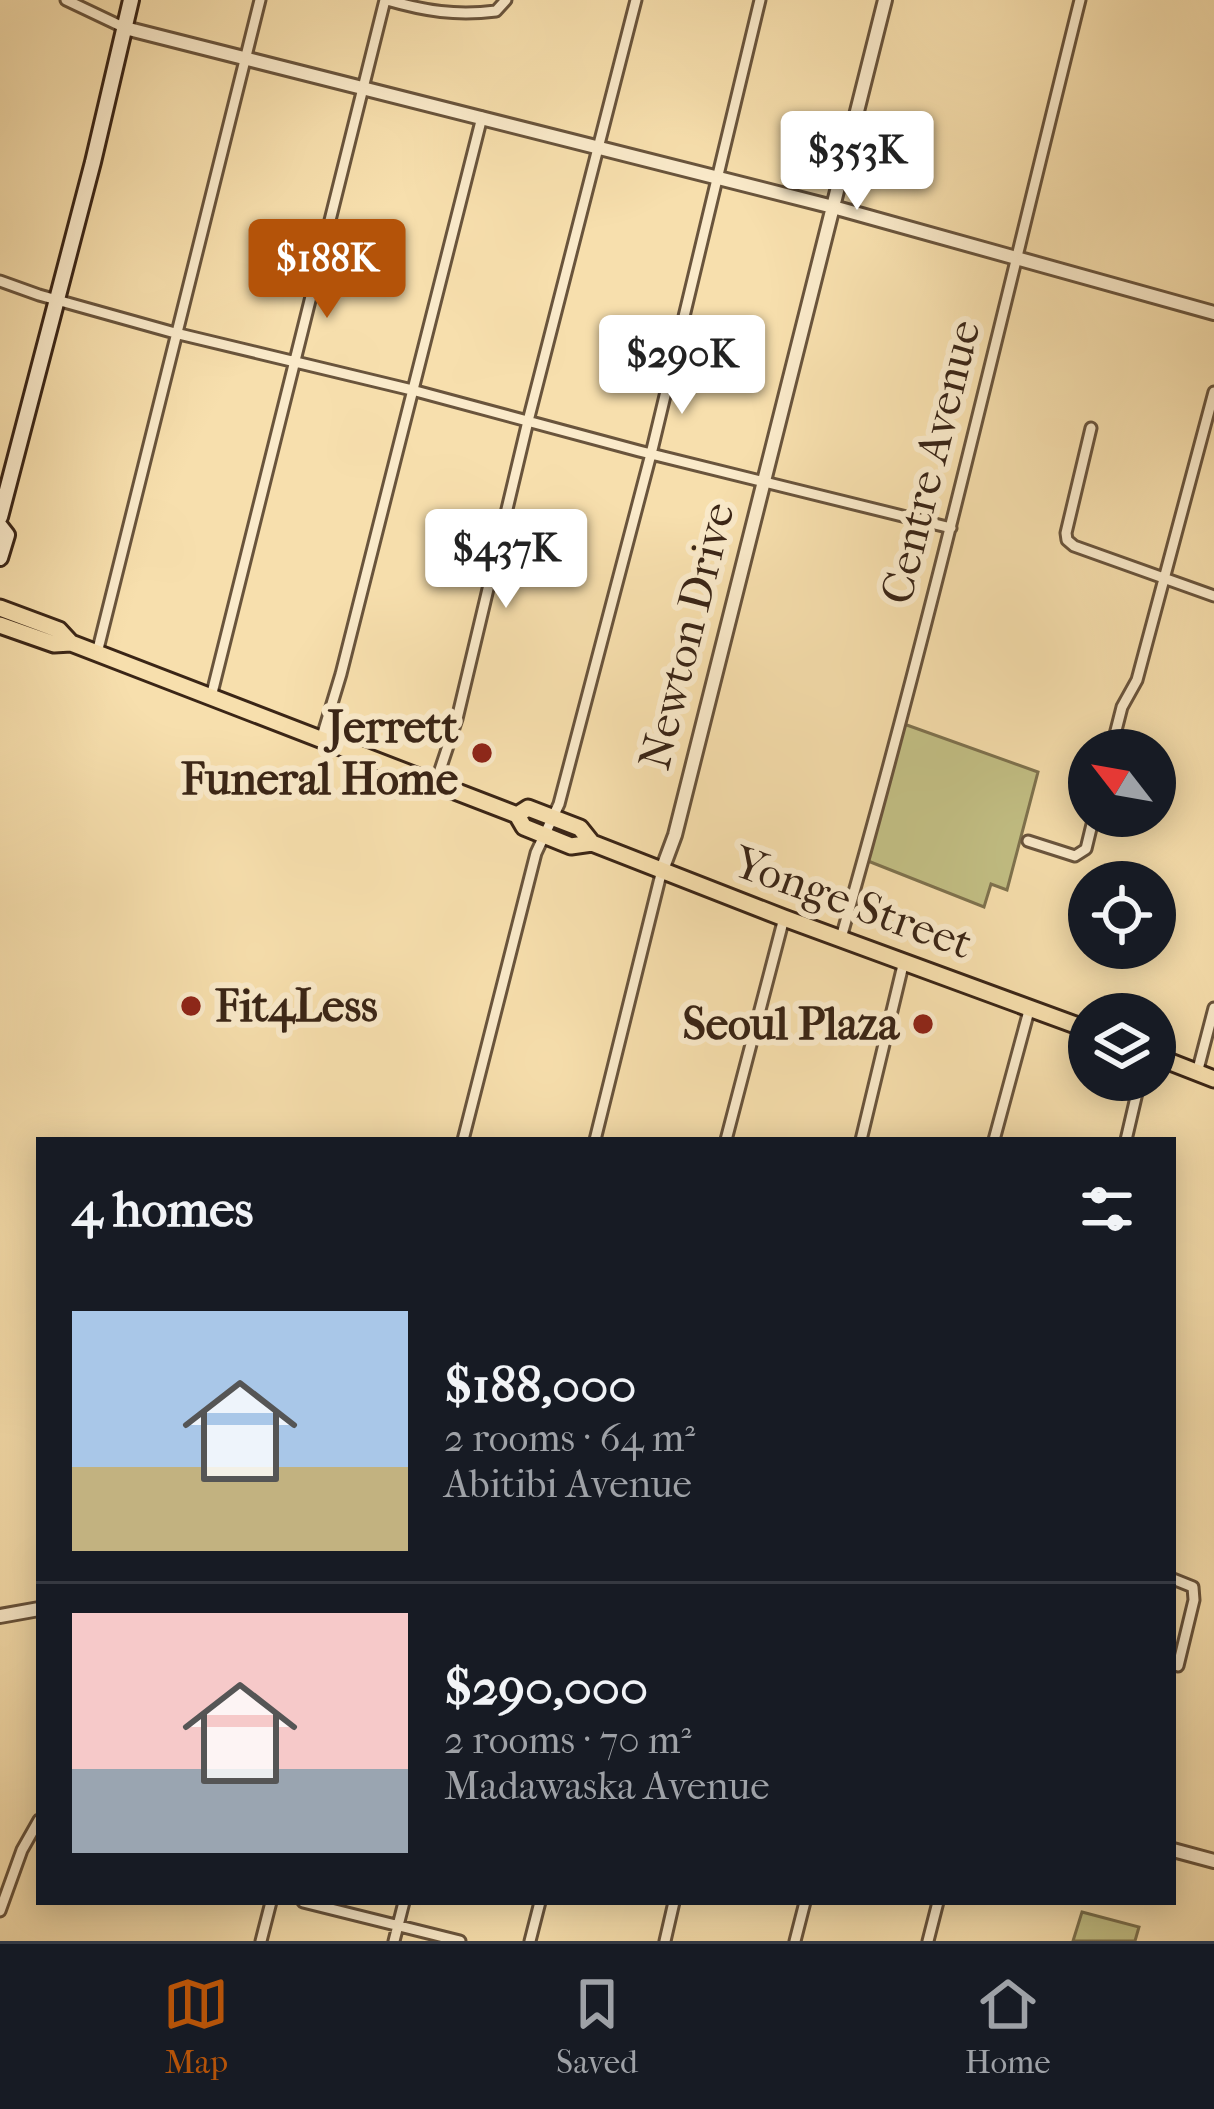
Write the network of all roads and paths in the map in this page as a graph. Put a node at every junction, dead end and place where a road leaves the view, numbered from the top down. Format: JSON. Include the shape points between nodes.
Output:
{"nodes":[{"id":1,"x":66,"y":0,"type":"edge"},
{"id":2,"x":131,"y":0,"type":"edge"},
{"id":3,"x":260,"y":0,"type":"edge"},
{"id":4,"x":386,"y":0,"type":"edge"},
{"id":5,"x":506,"y":0,"type":"edge"},
{"id":6,"x":636,"y":0,"type":"edge"},
{"id":7,"x":760,"y":0,"type":"edge"},
{"id":8,"x":885,"y":0,"type":"edge"},
{"id":9,"x":1080,"y":0,"type":"edge"},
{"id":10,"x":125,"y":28,"type":"junction"},
{"id":11,"x":244,"y":59,"type":"junction"},
{"id":12,"x":363,"y":88,"type":"junction"},
{"id":13,"x":482,"y":117,"type":"junction"},
{"id":14,"x":599,"y":147,"type":"junction"},
{"id":15,"x":716,"y":176,"type":"junction"},
{"id":16,"x":833,"y":207,"type":"junction"},
{"id":17,"x":1015,"y":257,"type":"junction"},
{"id":18,"x":0,"y":281,"type":"edge"},
{"id":19,"x":56,"y":300,"type":"junction"},
{"id":20,"x":1214,"y":313,"type":"edge"},
{"id":21,"x":175,"y":333,"type":"junction"},
{"id":22,"x":294,"y":362,"type":"junction"},
{"id":23,"x":412,"y":390,"type":"junction"},
{"id":24,"x":1214,"y":392,"type":"edge"},
{"id":25,"x":528,"y":421,"type":"junction"},
{"id":26,"x":1091,"y":428,"type":"dead end"},
{"id":27,"x":651,"y":454,"type":"junction"},
{"id":28,"x":764,"y":480,"type":"junction"},
{"id":29,"x":0,"y":521,"type":"edge"},
{"id":30,"x":951,"y":528,"type":"junction"},
{"id":31,"x":0,"y":558,"type":"edge"},
{"id":32,"x":1165,"y":578,"type":"junction"},
{"id":33,"x":1214,"y":596,"type":"edge"},
{"id":34,"x":0,"y":608,"type":"edge"},
{"id":35,"x":0,"y":626,"type":"edge"},
{"id":36,"x":23,"y":633,"type":"junction"},
{"id":37,"x":0,"y":639,"type":"edge"},
{"id":38,"x":71,"y":643,"type":"junction"},
{"id":39,"x":97,"y":653,"type":"junction"},
{"id":40,"x":211,"y":697,"type":"junction"},
{"id":41,"x":1116,"y":729,"type":"edge"},
{"id":42,"x":321,"y":740,"type":"junction"},
{"id":43,"x":435,"y":785,"type":"junction"},
{"id":44,"x":517,"y":815,"type":"junction"},
{"id":45,"x":554,"y":818,"type":"junction"},
{"id":46,"x":546,"y":836,"type":"junction"},
{"id":47,"x":1089,"y":837,"type":"edge"},
{"id":48,"x":1028,"y":841,"type":"dead end"},
{"id":49,"x":592,"y":843,"type":"junction"},
{"id":50,"x":662,"y":870,"type":"junction"},
{"id":51,"x":784,"y":918,"type":"junction"},
{"id":52,"x":841,"y":938,"type":"junction"},
{"id":53,"x":904,"y":962,"type":"junction"},
{"id":54,"x":1030,"y":1006,"type":"junction"},
{"id":55,"x":1214,"y":1008,"type":"edge"},
{"id":56,"x":1068,"y":1021,"type":"edge"},
{"id":57,"x":1176,"y":1064,"type":"edge"},
{"id":58,"x":1197,"y":1073,"type":"junction"},
{"id":59,"x":1214,"y":1079,"type":"edge"},
{"id":60,"x":1135,"y":1101,"type":"edge"},
{"id":61,"x":464,"y":1137,"type":"edge"},
{"id":62,"x":597,"y":1137,"type":"edge"},
{"id":63,"x":727,"y":1137,"type":"edge"},
{"id":64,"x":862,"y":1137,"type":"edge"},
{"id":65,"x":995,"y":1137,"type":"edge"},
{"id":66,"x":1127,"y":1137,"type":"edge"},
{"id":67,"x":1176,"y":1581,"type":"edge"},
{"id":68,"x":36,"y":1610,"type":"edge"},
{"id":69,"x":0,"y":1616,"type":"edge"},
{"id":70,"x":1178,"y":1666,"type":"dead end"},
{"id":71,"x":36,"y":1825,"type":"edge"},
{"id":72,"x":1176,"y":1851,"type":"edge"},
{"id":73,"x":1214,"y":1861,"type":"edge"},
{"id":74,"x":270,"y":1905,"type":"edge"},
{"id":75,"x":315,"y":1905,"type":"edge"},
{"id":76,"x":403,"y":1905,"type":"edge"},
{"id":77,"x":539,"y":1905,"type":"edge"},
{"id":78,"x":673,"y":1905,"type":"edge"},
{"id":79,"x":804,"y":1905,"type":"edge"},
{"id":80,"x":937,"y":1905,"type":"edge"},
{"id":81,"x":0,"y":1911,"type":"edge"},
{"id":82,"x":398,"y":1925,"type":"junction"},
{"id":83,"x":262,"y":1941,"type":"edge"},
{"id":84,"x":394,"y":1941,"type":"edge"},
{"id":85,"x":460,"y":1941,"type":"edge"},
{"id":86,"x":530,"y":1941,"type":"edge"},
{"id":87,"x":665,"y":1941,"type":"edge"},
{"id":88,"x":795,"y":1941,"type":"edge"},
{"id":89,"x":928,"y":1941,"type":"edge"}],
"edges":[{"from":1,"to":10,"type":"street"},
{"from":2,"to":10,"type":"main road"},
{"from":3,"to":11,"type":"street"},
{"from":4,"to":5,"type":"street","via":[[433,13],[482,13]]},
{"from":4,"to":12,"type":"street"},
{"from":6,"to":14,"type":"street"},
{"from":7,"to":15,"type":"street"},
{"from":8,"to":16,"type":"street","name":"Newton Drive"},
{"from":9,"to":17,"type":"street","name":"Centre Avenue"},
{"from":10,"to":11,"type":"street"},
{"from":10,"to":19,"type":"main road"},
{"from":11,"to":12,"type":"street"},
{"from":11,"to":21,"type":"street"},
{"from":12,"to":13,"type":"street"},
{"from":12,"to":22,"type":"street"},
{"from":13,"to":14,"type":"street"},
{"from":13,"to":23,"type":"street"},
{"from":14,"to":15,"type":"street"},
{"from":14,"to":25,"type":"street"},
{"from":15,"to":16,"type":"street"},
{"from":15,"to":27,"type":"street"},
{"from":16,"to":17,"type":"street"},
{"from":16,"to":28,"type":"street","name":"Newton Drive"},
{"from":17,"to":20,"type":"street"},
{"from":17,"to":30,"type":"street","name":"Centre Avenue"},
{"from":18,"to":19,"type":"street"},
{"from":19,"to":21,"type":"street"},
{"from":19,"to":29,"type":"main road"},
{"from":21,"to":22,"type":"street"},
{"from":21,"to":39,"type":"street"},
{"from":22,"to":23,"type":"street"},
{"from":22,"to":40,"type":"street"},
{"from":23,"to":25,"type":"street"},
{"from":23,"to":42,"type":"street"},
{"from":24,"to":32,"type":"street"},
{"from":25,"to":27,"type":"street"},
{"from":25,"to":43,"type":"street"},
{"from":26,"to":32,"type":"street","via":[[1067,540]]},
{"from":27,"to":28,"type":"street"},
{"from":27,"to":45,"type":"street"},
{"from":28,"to":30,"type":"street"},
{"from":28,"to":50,"type":"street","name":"Newton Drive"},
{"from":29,"to":31,"type":"main road","via":[[7,535]]},
{"from":30,"to":52,"type":"street","name":"Centre Avenue"},
{"from":32,"to":33,"type":"street"},
{"from":32,"to":41,"type":"street"},
{"from":34,"to":38,"type":"main road","name":"Yonge Street","via":[[59,630]]},
{"from":35,"to":36,"type":"main road","name":"Yonge Street"},
{"from":36,"to":37,"type":"main road"},
{"from":36,"to":38,"type":"main road","name":"Yonge Street"},
{"from":38,"to":39,"type":"main road","name":"Yonge Street"},
{"from":39,"to":40,"type":"main road","name":"Yonge Street"},
{"from":40,"to":42,"type":"main road","name":"Yonge Street"},
{"from":42,"to":43,"type":"main road","name":"Yonge Street"},
{"from":43,"to":44,"type":"main road","name":"Yonge Street"},
{"from":44,"to":45,"type":"main road","name":"Yonge Street","via":[[528,808]]},
{"from":44,"to":46,"type":"main road","name":"Yonge Street"},
{"from":45,"to":46,"type":"street"},
{"from":45,"to":49,"type":"main road","name":"Yonge Street"},
{"from":46,"to":49,"type":"main road","name":"Yonge Street"},
{"from":46,"to":61,"type":"street"},
{"from":47,"to":48,"type":"street","via":[[1075,856]]},
{"from":49,"to":50,"type":"main road","name":"Yonge Street"},
{"from":50,"to":51,"type":"main road","name":"Yonge Street"},
{"from":50,"to":62,"type":"street"},
{"from":51,"to":52,"type":"main road","name":"Yonge Street"},
{"from":51,"to":63,"type":"street"},
{"from":52,"to":53,"type":"main road","name":"Yonge Street"},
{"from":53,"to":54,"type":"main road","name":"Yonge Street"},
{"from":53,"to":64,"type":"street"},
{"from":54,"to":56,"type":"main road","name":"Yonge Street"},
{"from":54,"to":65,"type":"street"},
{"from":55,"to":58,"type":"street"},
{"from":57,"to":58,"type":"main road"},
{"from":58,"to":59,"type":"main road"},
{"from":60,"to":66,"type":"street"},
{"from":67,"to":70,"type":"street","via":[[1192,1587],[1194,1600]]},
{"from":68,"to":69,"type":"street"},
{"from":71,"to":81,"type":"street"},
{"from":72,"to":73,"type":"street"},
{"from":74,"to":83,"type":"street"},
{"from":75,"to":82,"type":"street"},
{"from":76,"to":82,"type":"street"},
{"from":77,"to":86,"type":"street"},
{"from":78,"to":87,"type":"street"},
{"from":79,"to":88,"type":"street"},
{"from":80,"to":89,"type":"street"},
{"from":82,"to":84,"type":"street"},
{"from":82,"to":85,"type":"street"}]}
